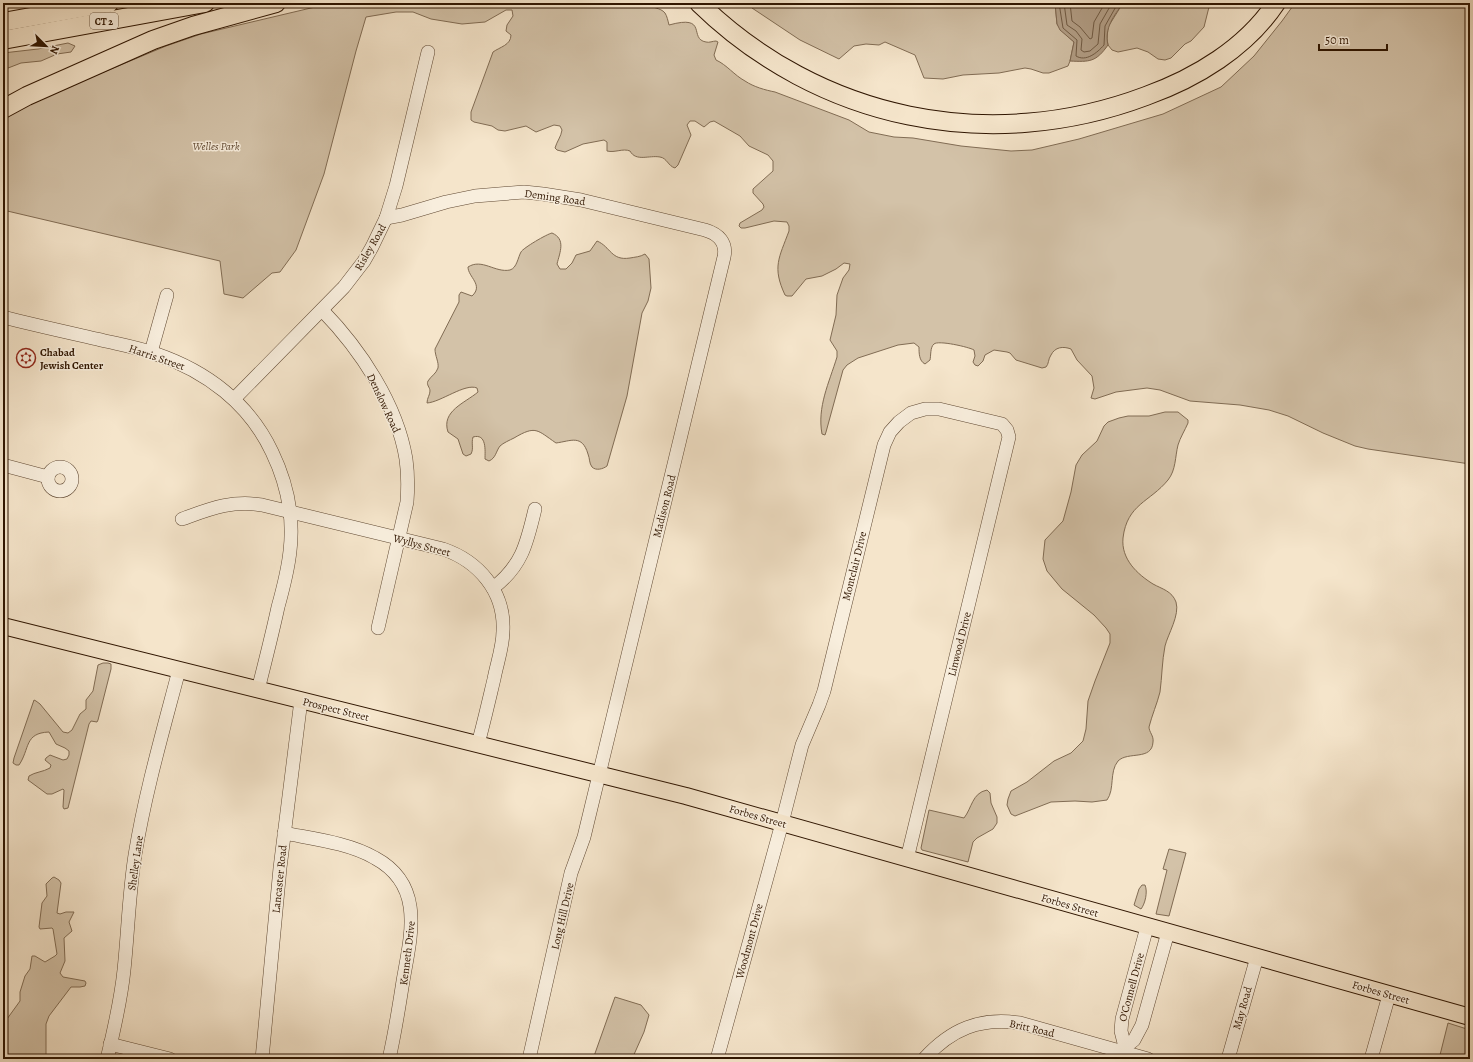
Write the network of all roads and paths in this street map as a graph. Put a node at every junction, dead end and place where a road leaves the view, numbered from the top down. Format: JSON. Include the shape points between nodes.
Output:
{"nodes":[{"id":1,"x":109,"y":3,"type":"edge"},
{"id":2,"x":205,"y":3,"type":"edge"},
{"id":3,"x":276,"y":3,"type":"edge"},
{"id":4,"x":698,"y":3,"type":"edge"},
{"id":5,"x":714,"y":3,"type":"edge"},
{"id":6,"x":1263,"y":3,"type":"edge"},
{"id":7,"x":1276,"y":3,"type":"edge"},
{"id":8,"x":3,"y":22,"type":"edge"},
{"id":9,"x":3,"y":40,"type":"edge"},
{"id":10,"x":428,"y":52,"type":"dead end"},
{"id":11,"x":27,"y":96,"type":"junction"},
{"id":12,"x":3,"y":100,"type":"edge"},
{"id":13,"x":3,"y":109,"type":"edge"},
{"id":14,"x":386,"y":218,"type":"junction"},
{"id":15,"x":720,"y":238,"type":"joint"},
{"id":16,"x":167,"y":295,"type":"dead end"},
{"id":17,"x":322,"y":310,"type":"junction"},
{"id":18,"x":3,"y":317,"type":"edge"},
{"id":19,"x":151,"y":352,"type":"junction"},
{"id":20,"x":234,"y":399,"type":"junction"},
{"id":21,"x":1007,"y":430,"type":"joint"},
{"id":22,"x":3,"y":465,"type":"edge"},
{"id":23,"x":48,"y":477,"type":"dead end"},
{"id":24,"x":535,"y":509,"type":"dead end"},
{"id":25,"x":290,"y":512,"type":"junction"},
{"id":26,"x":182,"y":519,"type":"dead end"},
{"id":27,"x":399,"y":538,"type":"junction"},
{"id":28,"x":493,"y":588,"type":"junction"},
{"id":29,"x":3,"y":626,"type":"edge"},
{"id":30,"x":378,"y":628,"type":"dead end"},
{"id":31,"x":179,"y":670,"type":"junction"},
{"id":32,"x":258,"y":690,"type":"junction"},
{"id":33,"x":301,"y":700,"type":"junction"},
{"id":34,"x":478,"y":744,"type":"junction"},
{"id":35,"x":599,"y":774,"type":"junction"},
{"id":36,"x":669,"y":792,"type":"joint"},
{"id":37,"x":782,"y":823,"type":"junction"},
{"id":38,"x":284,"y":833,"type":"junction"},
{"id":39,"x":908,"y":859,"type":"junction"},
{"id":40,"x":1147,"y":927,"type":"junction"},
{"id":41,"x":1168,"y":932,"type":"junction"},
{"id":42,"x":1257,"y":957,"type":"junction"},
{"id":43,"x":1389,"y":995,"type":"junction"},
{"id":44,"x":1470,"y":1017,"type":"edge"},
{"id":45,"x":110,"y":1044,"type":"junction"},
{"id":46,"x":1124,"y":1053,"type":"edge"},
{"id":47,"x":107,"y":1059,"type":"edge"},
{"id":48,"x":170,"y":1059,"type":"edge"},
{"id":49,"x":262,"y":1059,"type":"edge"},
{"id":50,"x":389,"y":1059,"type":"edge"},
{"id":51,"x":529,"y":1059,"type":"edge"},
{"id":52,"x":717,"y":1059,"type":"edge"},
{"id":53,"x":924,"y":1059,"type":"edge"},
{"id":54,"x":1148,"y":1059,"type":"edge"},
{"id":55,"x":1228,"y":1059,"type":"edge"},
{"id":56,"x":1371,"y":1059,"type":"edge"}],
"edges":[{"from":1,"to":8,"type":"highway","number":"CT 2"},
{"from":2,"to":9,"type":"highway","number":"CT 2"},
{"from":3,"to":11,"type":"highway","via":[[160,37]]},
{"from":4,"to":7,"type":"highway","via":[[756,51],[826,90],[903,115],[956,123],[987,124],[1061,119],[1109,108],[1156,93],[1196,73],[1224,55],[1257,27]]},
{"from":5,"to":6,"type":"highway","via":[[743,28],[775,50],[843,85],[880,98],[915,106],[991,114],[1030,112],[1078,105],[1142,86],[1218,47],[1238,31]]},
{"from":10,"to":14,"type":"street","name":"Risley Road"},
{"from":11,"to":12,"type":"highway"},
{"from":11,"to":13,"type":"highway"},
{"from":14,"to":15,"type":"street","name":"Deming Road","via":[[475,196],[506,193],[543,194],[581,200],[705,230]]},
{"from":14,"to":17,"type":"street","name":"Risley Road","via":[[364,261]]},
{"from":15,"to":35,"type":"street","name":"Madison Road","via":[[724,247],[724,257]]},
{"from":16,"to":19,"type":"street"},
{"from":17,"to":20,"type":"street","name":"Risley Road"},
{"from":17,"to":27,"type":"street","name":"Denslow Road","via":[[347,338],[370,371],[399,432],[406,460],[408,488],[405,516]]},
{"from":18,"to":19,"type":"street","name":"Harris Street"},
{"from":19,"to":20,"type":"street","name":"Harris Street","via":[[195,370]]},
{"from":20,"to":25,"type":"street","name":"Harris Street","via":[[270,447],[281,472]]},
{"from":21,"to":37,"type":"street","name":"Montclair Drive","via":[[998,423],[925,409],[911,413],[890,432],[882,452],[824,691],[802,745]]},
{"from":21,"to":39,"type":"street","name":"Linwood Drive","via":[[1009,437]]},
{"from":22,"to":23,"type":"street"},
{"from":24,"to":28,"type":"street","via":[[520,558],[509,574]]},
{"from":25,"to":26,"type":"street","name":"Wyllys Street","via":[[262,505],[236,503]]},
{"from":25,"to":27,"type":"street","name":"Wyllys Street"},
{"from":25,"to":32,"type":"street","name":"Harris Street","via":[[288,565]]},
{"from":27,"to":28,"type":"street","name":"Wyllys Street","via":[[459,555],[480,570]]},
{"from":27,"to":30,"type":"street","name":"Denslow Road"},
{"from":28,"to":34,"type":"street","name":"Wyllys Street","via":[[502,613],[503,638]]},
{"from":29,"to":31,"type":"main road","name":"Prospect Street"},
{"from":31,"to":32,"type":"main road","name":"Prospect Street"},
{"from":31,"to":45,"type":"street","name":"Shelley Lane","via":[[138,836],[132,873],[123,979]]},
{"from":32,"to":33,"type":"main road","name":"Prospect Street"},
{"from":33,"to":34,"type":"main road","name":"Prospect Street"},
{"from":33,"to":38,"type":"street","name":"Lancaster Road"},
{"from":34,"to":35,"type":"main road","name":"Prospect Street"},
{"from":35,"to":36,"type":"main road","name":"Prospect Street"},
{"from":35,"to":51,"type":"street","name":"Long Hill Drive","via":[[584,837],[571,874]]},
{"from":36,"to":37,"type":"main road","name":"Forbes Street"},
{"from":37,"to":39,"type":"main road","name":"Forbes Street"},
{"from":37,"to":52,"type":"street","name":"Woodmont Drive"},
{"from":38,"to":49,"type":"street","name":"Lancaster Road"},
{"from":38,"to":50,"type":"street","name":"Kenneth Drive","via":[[344,846],[371,855],[391,869],[406,890],[412,915],[411,933]]},
{"from":39,"to":40,"type":"main road","name":"Forbes Street"},
{"from":40,"to":41,"type":"main road","name":"Forbes Street"},
{"from":40,"to":46,"type":"street","name":"O'Connell Drive","via":[[1122,1019]]},
{"from":41,"to":42,"type":"main road","name":"Forbes Street"},
{"from":41,"to":46,"type":"street","name":"O'Connell Drive","via":[[1142,1025]]},
{"from":42,"to":43,"type":"main road","name":"Forbes Street"},
{"from":42,"to":55,"type":"street","name":"May Road"},
{"from":43,"to":44,"type":"main road","name":"Forbes Street"},
{"from":43,"to":56,"type":"street"},
{"from":45,"to":47,"type":"street","name":"Shelley Lane"},
{"from":45,"to":48,"type":"street"},
{"from":46,"to":53,"type":"street","name":"Britt Road","via":[[1020,1023],[1001,1021],[974,1024],[958,1031],[942,1041]]},
{"from":46,"to":54,"type":"street","name":"Britt Road"}]}
